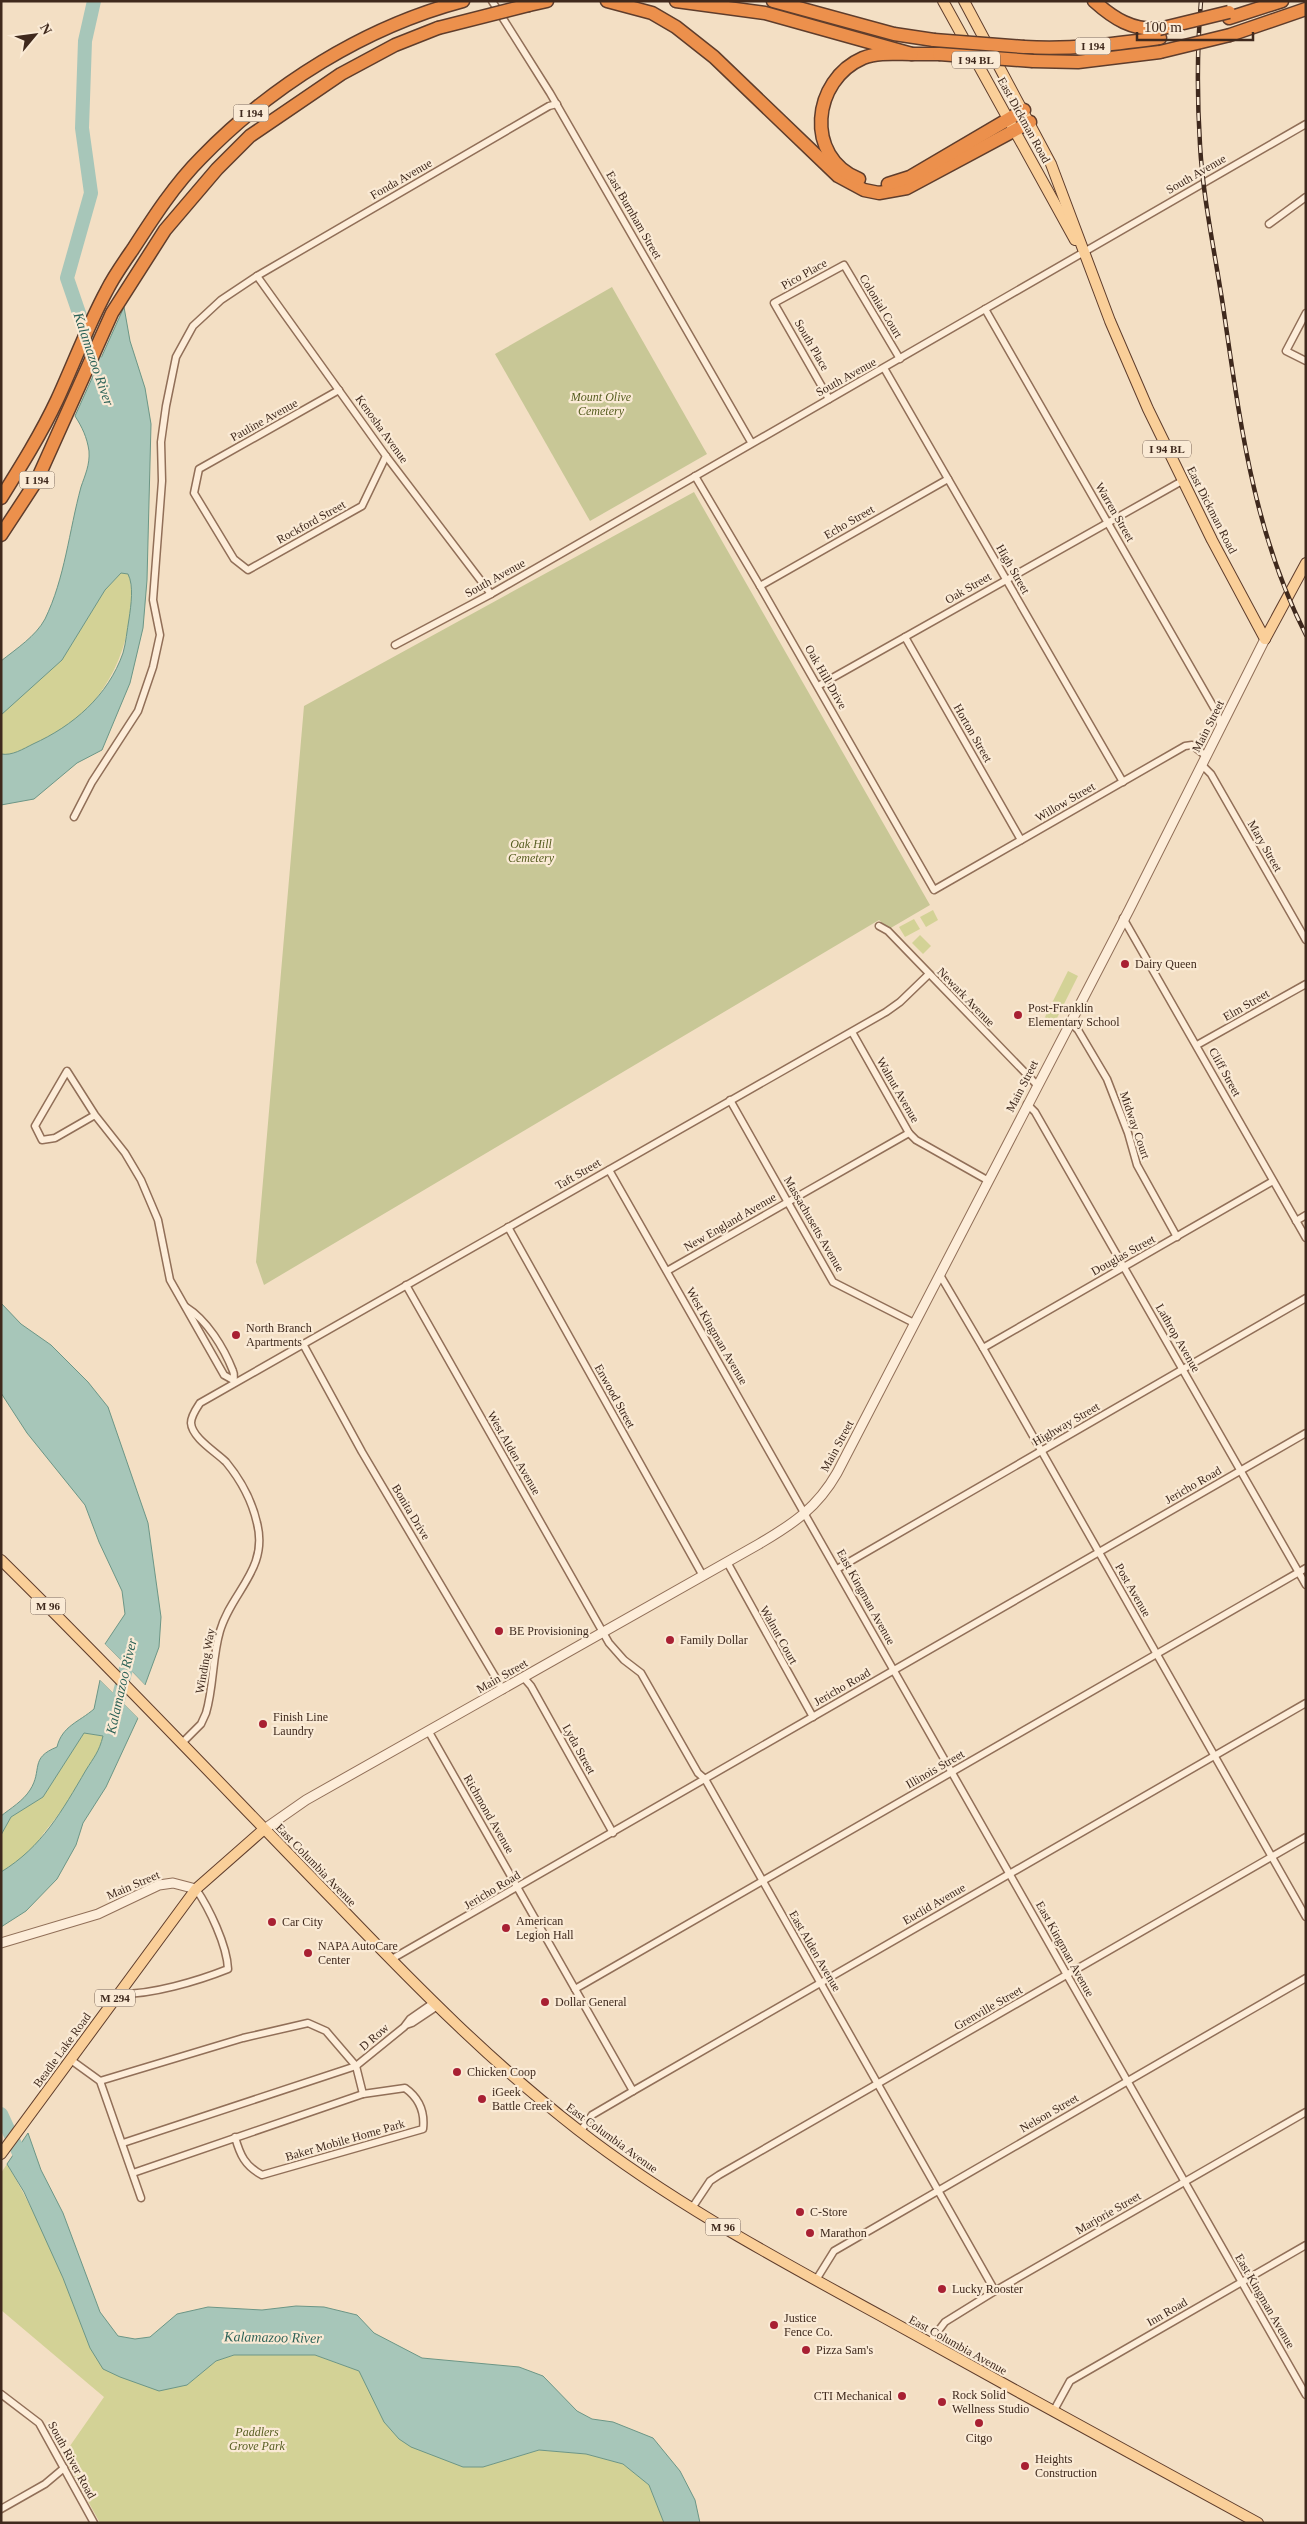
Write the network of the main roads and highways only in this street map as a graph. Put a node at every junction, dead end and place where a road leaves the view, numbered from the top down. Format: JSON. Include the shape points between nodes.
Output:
{"nodes":[{"id":1,"x":464,"y":1,"type":"edge"},
{"id":2,"x":547,"y":1,"type":"edge"},
{"id":3,"x":607,"y":1,"type":"edge"},
{"id":4,"x":676,"y":1,"type":"edge"},
{"id":5,"x":943,"y":1,"type":"edge"},
{"id":6,"x":964,"y":1,"type":"edge"},
{"id":7,"x":1094,"y":1,"type":"edge"},
{"id":8,"x":1282,"y":1,"type":"edge"},
{"id":9,"x":777,"y":2,"type":"edge"},
{"id":10,"x":1306,"y":9,"type":"edge"},
{"id":11,"x":1160,"y":34,"type":"junction"},
{"id":12,"x":912,"y":54,"type":"junction"},
{"id":13,"x":1027,"y":116,"type":"junction"},
{"id":14,"x":1012,"y":124,"type":"junction"},
{"id":15,"x":1083,"y":252,"type":"junction"},
{"id":16,"x":39,"y":435,"type":"junction"},
{"id":17,"x":1,"y":482,"type":"edge"},
{"id":18,"x":1,"y":498,"type":"edge"},
{"id":19,"x":1,"y":535,"type":"edge"},
{"id":20,"x":1306,"y":563,"type":"edge"},
{"id":21,"x":1265,"y":639,"type":"joint"},
{"id":22,"x":1,"y":1560,"type":"edge"},
{"id":23,"x":263,"y":1830,"type":"junction"},
{"id":24,"x":196,"y":1889,"type":"joint"},
{"id":25,"x":1,"y":2154,"type":"edge"},
{"id":26,"x":1258,"y":2523,"type":"edge"}],
"edges":[{"from":1,"to":16,"type":"highway","number":"I 194","via":[[428,10],[337,53],[275,95],[199,159],[154,217],[120,269],[90,322]]},
{"from":2,"to":19,"type":"highway","number":"I 194","bridge":true,"via":[[438,28],[395,45],[342,74],[250,136],[216,169],[165,230],[104,328],[37,480]]},
{"from":3,"to":14,"type":"highway","via":[[652,13],[676,27],[714,57],[838,176],[864,190],[879,193],[907,188]]},
{"from":4,"to":12,"type":"highway","number":"I 194","via":[[765,13]]},
{"from":5,"to":14,"type":"main road","name":"East Dickman Road","number":"I 94 BL"},
{"from":6,"to":13,"type":"main road","name":"East Dickman Road","number":"I 94 BL"},
{"from":7,"to":11,"type":"highway","via":[[1121,22]]},
{"from":8,"to":11,"type":"highway","number":"I 194"},
{"from":9,"to":11,"type":"highway","number":"I 194","bridge":true,"via":[[894,34],[934,40],[1054,49],[1120,44]]},
{"from":10,"to":12,"type":"highway","number":"I 194","bridge":true,"via":[[1230,35],[1160,52],[1078,62]]},
{"from":12,"to":14,"type":"highway","via":[[874,55],[862,59],[836,77],[827,90],[820,128],[826,148],[837,165],[874,184],[892,184]]},
{"from":13,"to":14,"type":"highway"},
{"from":13,"to":15,"type":"main road","name":"East Dickman Road","number":"I 94 BL","via":[[1068,207]]},
{"from":14,"to":15,"type":"main road","name":"East Dickman Road","number":"I 94 BL"},
{"from":15,"to":21,"type":"main road","name":"East Dickman Road","number":"I 94 BL","via":[[1114,330],[1182,480]]},
{"from":16,"to":17,"type":"highway"},
{"from":16,"to":18,"type":"highway","number":"I 194"},
{"from":20,"to":21,"type":"main road","name":"Main Street"},
{"from":22,"to":23,"type":"main road","name":"East Columbia Avenue","number":"M 96","via":[[94,1652]]},
{"from":23,"to":24,"type":"main road","name":"Main Street","number":"M 294"},
{"from":23,"to":26,"type":"main road","name":"East Columbia Avenue","number":"M 96","via":[[434,2005],[504,2069],[636,2173],[816,2280]]},
{"from":24,"to":25,"type":"main road","name":"Beadle Lake Road","number":"M 294"}]}
